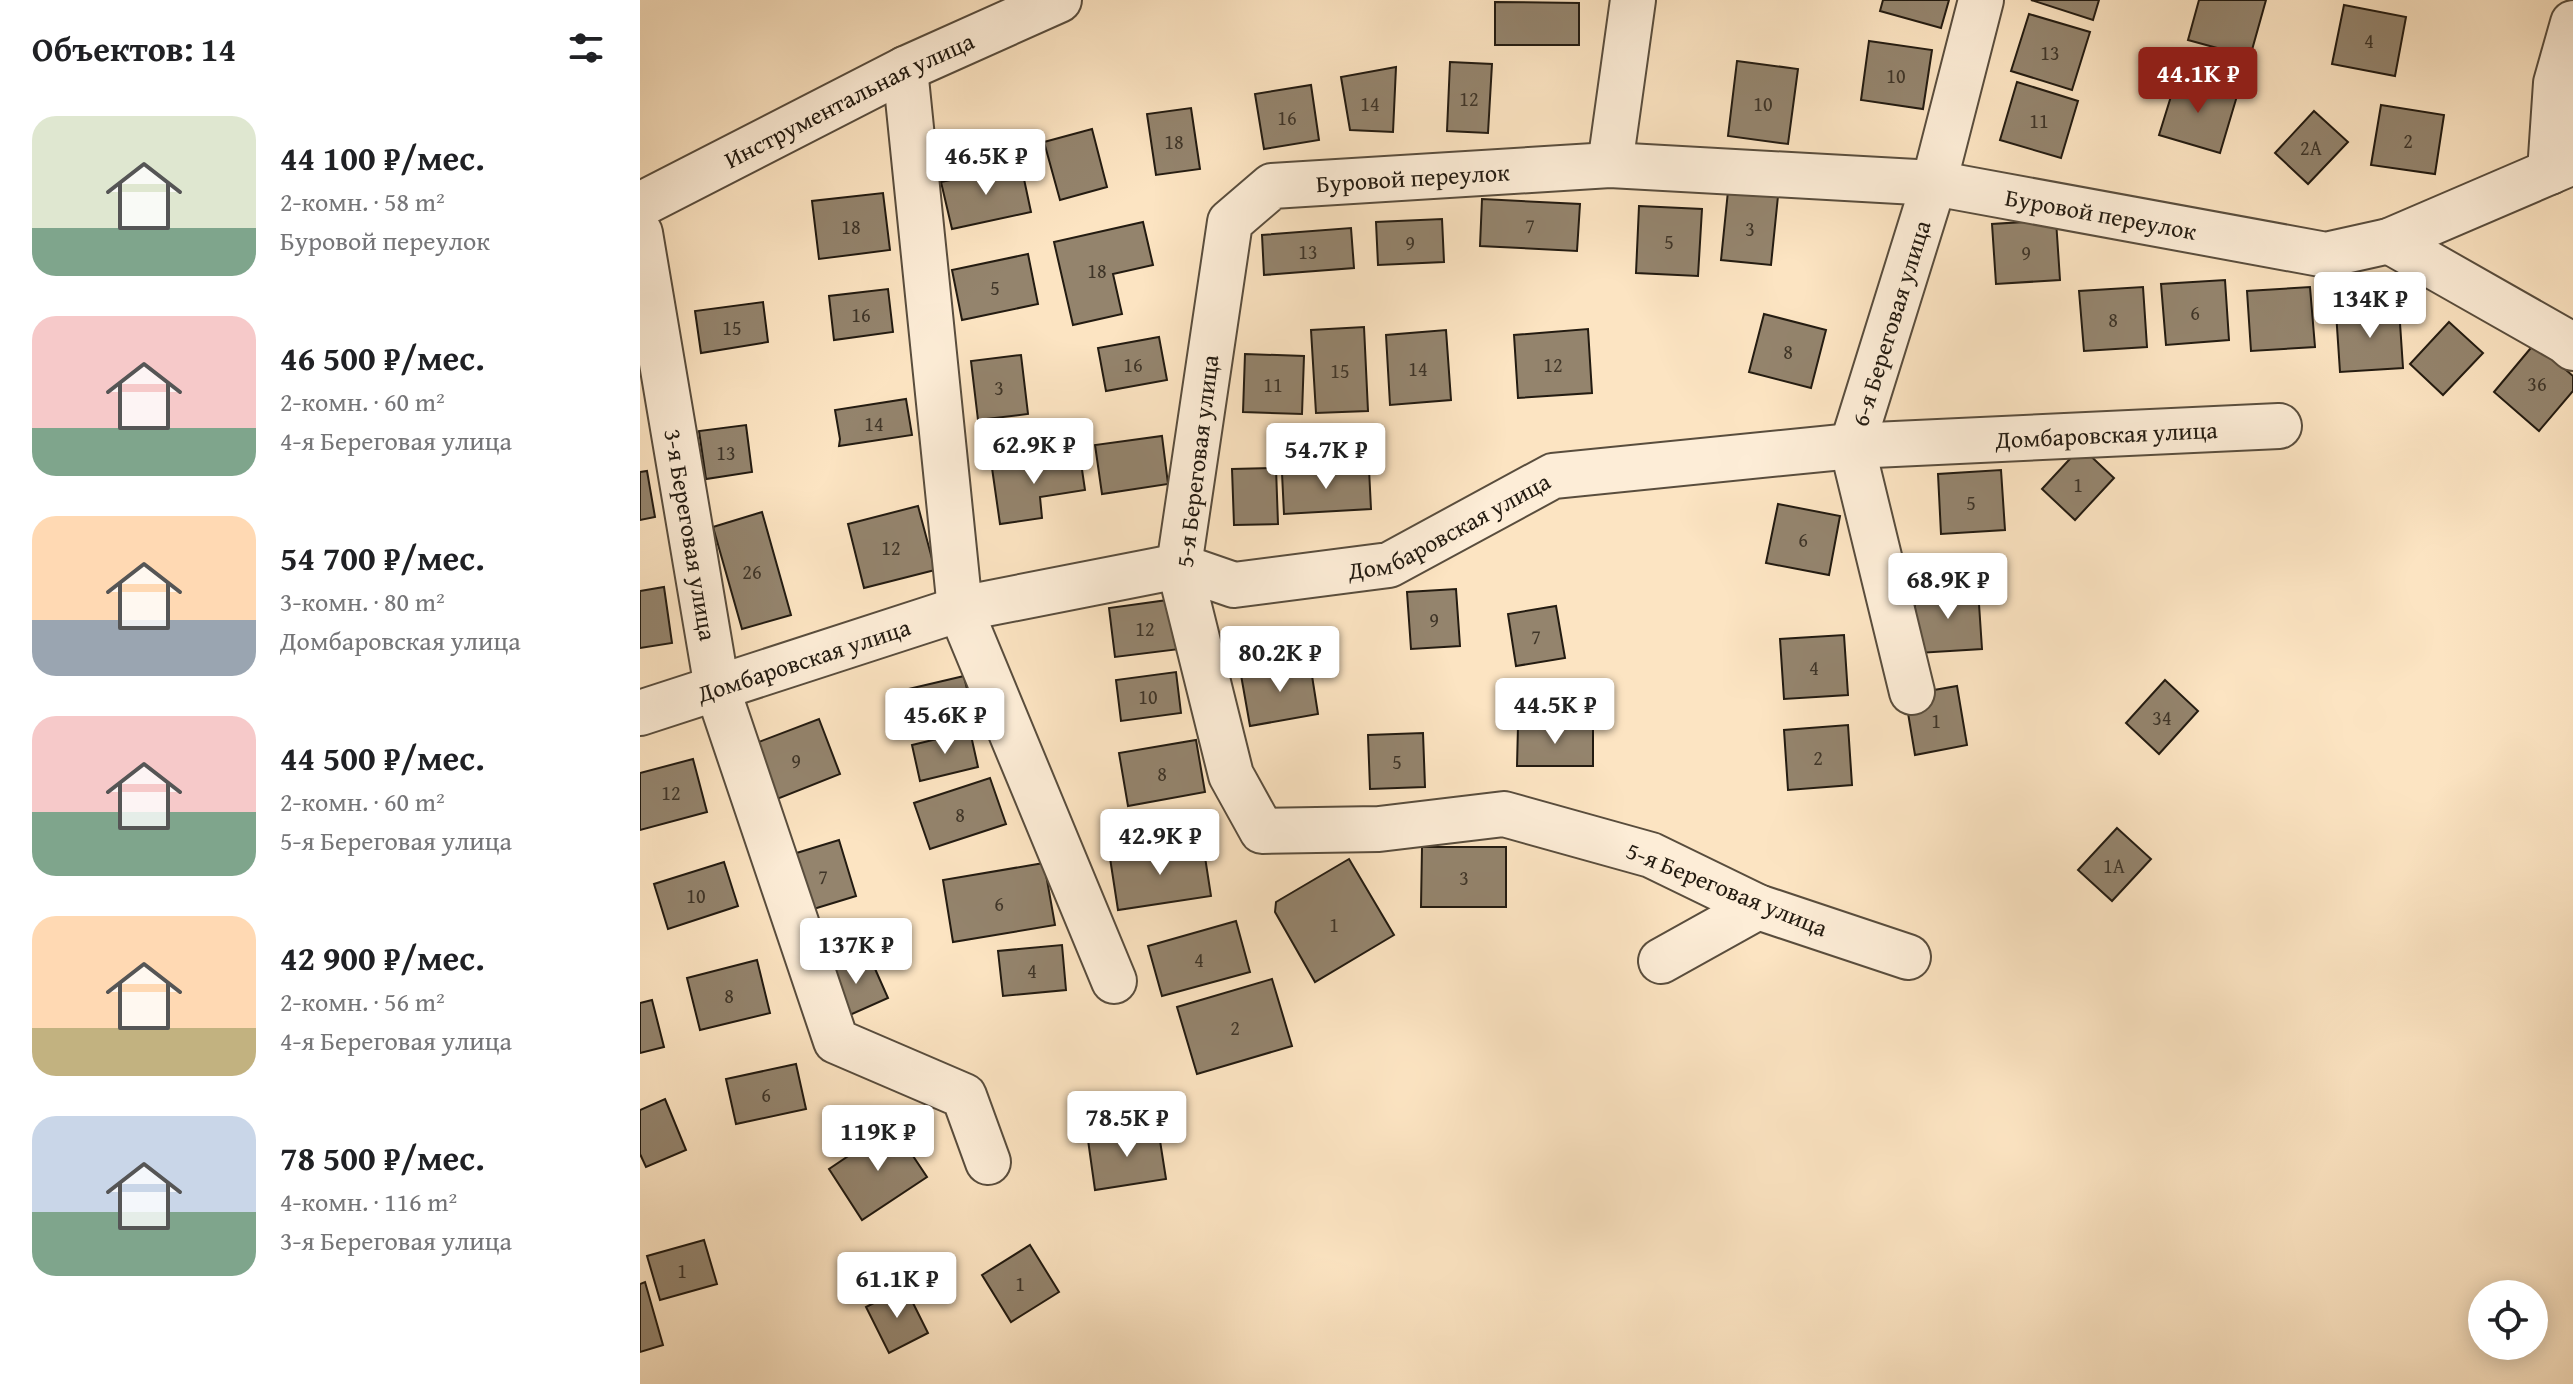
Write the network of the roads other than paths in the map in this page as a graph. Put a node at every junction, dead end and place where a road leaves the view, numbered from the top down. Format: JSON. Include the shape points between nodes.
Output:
{"nodes":[{"id":1,"x":1059,"y":0,"type":"edge"},
{"id":2,"x":1633,"y":0,"type":"edge"},
{"id":3,"x":1981,"y":0,"type":"edge"},
{"id":4,"x":2573,"y":23,"type":"edge"},
{"id":5,"x":905,"y":69,"type":"junction"},
{"id":6,"x":1610,"y":165,"type":"junction"},
{"id":7,"x":2562,"y":167,"type":"edge"},
{"id":8,"x":1934,"y":183,"type":"junction"},
{"id":9,"x":640,"y":205,"type":"edge"},
{"id":10,"x":1230,"y":222,"type":"joint"},
{"id":11,"x":640,"y":233,"type":"edge"},
{"id":12,"x":2389,"y":241,"type":"junction"},
{"id":13,"x":2573,"y":348,"type":"edge"},
{"id":14,"x":2279,"y":426,"type":"dead end"},
{"id":15,"x":1852,"y":446,"type":"junction"},
{"id":16,"x":1179,"y":566,"type":"junction"},
{"id":17,"x":960,"y":609,"type":"junction"},
{"id":18,"x":717,"y":688,"type":"junction"},
{"id":19,"x":1912,"y":692,"type":"dead end"},
{"id":20,"x":640,"y":713,"type":"edge"},
{"id":21,"x":1758,"y":907,"type":"junction"},
{"id":22,"x":1908,"y":957,"type":"dead end"},
{"id":23,"x":1661,"y":961,"type":"dead end"},
{"id":24,"x":1114,"y":981,"type":"dead end"},
{"id":25,"x":988,"y":1162,"type":"dead end"}],
"edges":[{"from":1,"to":5,"type":"street","name":"Инструментальная улица"},
{"from":2,"to":6,"type":"street"},
{"from":3,"to":8,"type":"street","name":"6-я Береговая улица"},
{"from":4,"to":7,"type":"street","via":[[2556,83]]},
{"from":5,"to":9,"type":"street","name":"Инструментальная улица"},
{"from":5,"to":17,"type":"street"},
{"from":6,"to":8,"type":"street","name":"Буровой переулок"},
{"from":6,"to":10,"type":"street","name":"Буровой переулок","via":[[1272,186]]},
{"from":7,"to":12,"type":"street","name":"Буровой переулок"},
{"from":8,"to":12,"type":"street","name":"Буровой переулок","via":[[2326,255]]},
{"from":8,"to":15,"type":"street","name":"6-я Береговая улица"},
{"from":10,"to":16,"type":"street","name":"5-я Береговая улица"},
{"from":11,"to":18,"type":"street","name":"3-я Береговая улица"},
{"from":12,"to":13,"type":"street"},
{"from":14,"to":15,"type":"street","name":"Домбаровская улица"},
{"from":15,"to":16,"type":"street","name":"Домбаровская улица","via":[[1553,476],[1389,565],[1234,585]]},
{"from":15,"to":19,"type":"street","name":"6-я Береговая улица"},
{"from":16,"to":17,"type":"street","name":"Домбаровская улица"},
{"from":16,"to":21,"type":"street","name":"5-я Береговая улица","via":[[1231,775],[1262,831],[1379,829],[1504,814],[1651,855]]},
{"from":17,"to":18,"type":"street","name":"Домбаровская улица"},
{"from":17,"to":24,"type":"street"},
{"from":18,"to":20,"type":"street","name":"Домбаровская улица"},
{"from":18,"to":25,"type":"street","name":"3-я Береговая улица","via":[[836,1041],[964,1096]]},
{"from":21,"to":22,"type":"street","name":"5-я Береговая улица"},
{"from":21,"to":23,"type":"street"}]}
